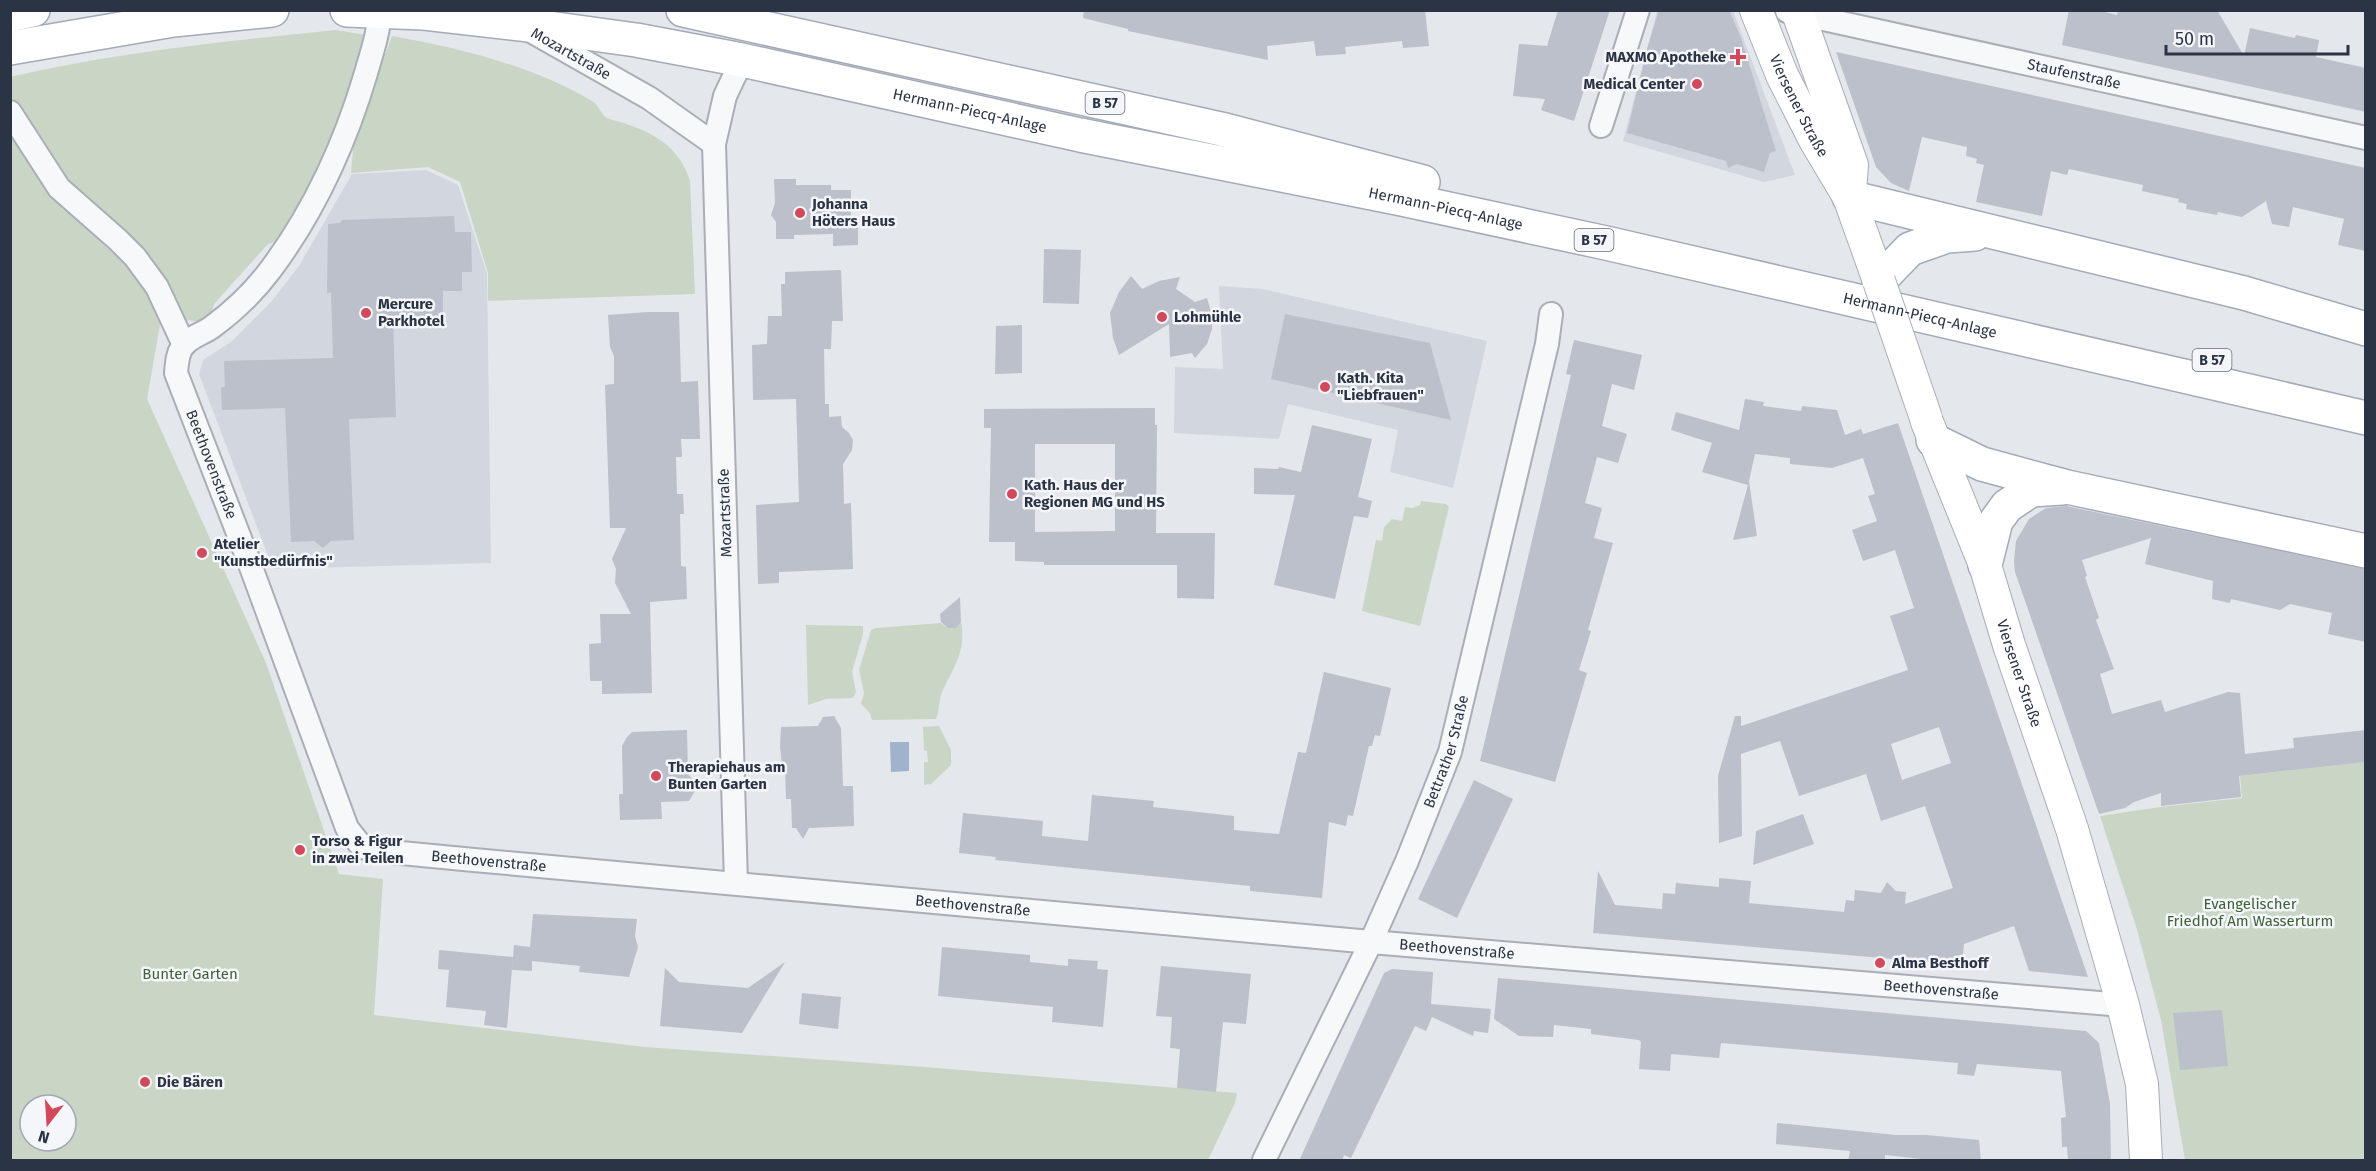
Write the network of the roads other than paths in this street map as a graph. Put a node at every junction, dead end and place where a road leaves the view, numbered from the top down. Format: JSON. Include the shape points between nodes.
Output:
{"nodes":[{"id":1,"x":33,"y":10,"type":"edge"},
{"id":2,"x":272,"y":10,"type":"edge"},
{"id":3,"x":347,"y":10,"type":"edge"},
{"id":4,"x":683,"y":10,"type":"edge"},
{"id":5,"x":1638,"y":10,"type":"edge"},
{"id":6,"x":1756,"y":10,"type":"edge"},
{"id":7,"x":380,"y":11,"type":"edge"},
{"id":8,"x":428,"y":12,"type":"edge"},
{"id":9,"x":1792,"y":12,"type":"edge"},
{"id":10,"x":10,"y":15,"type":"edge"},
{"id":11,"x":520,"y":24,"type":"junction"},
{"id":12,"x":800,"y":38,"type":"junction"},
{"id":13,"x":10,"y":48,"type":"edge"},
{"id":14,"x":742,"y":60,"type":"junction"},
{"id":15,"x":10,"y":112,"type":"edge"},
{"id":16,"x":1601,"y":126,"type":"dead end"},
{"id":17,"x":2366,"y":138,"type":"edge"},
{"id":18,"x":714,"y":144,"type":"junction"},
{"id":19,"x":1849,"y":197,"type":"junction"},
{"id":20,"x":1998,"y":233,"type":"junction"},
{"id":21,"x":1879,"y":281,"type":"junction"},
{"id":22,"x":1551,"y":314,"type":"dead end"},
{"id":23,"x":2366,"y":329,"type":"edge"},
{"id":24,"x":184,"y":345,"type":"junction"},
{"id":25,"x":2366,"y":396,"type":"edge"},
{"id":26,"x":2366,"y":418,"type":"edge"},
{"id":27,"x":1930,"y":429,"type":"junction"},
{"id":28,"x":2067,"y":487,"type":"junction"},
{"id":29,"x":2366,"y":551,"type":"edge"},
{"id":30,"x":1985,"y":565,"type":"junction"},
{"id":31,"x":736,"y":883,"type":"junction"},
{"id":32,"x":1371,"y":942,"type":"junction"},
{"id":33,"x":2123,"y":1005,"type":"junction"},
{"id":34,"x":1264,"y":1161,"type":"edge"},
{"id":35,"x":2146,"y":1161,"type":"edge"}],
"edges":[{"from":1,"to":10,"type":"main road"},
{"from":2,"to":13,"type":"main road","via":[[173,20]]},
{"from":3,"to":7,"type":"main road","number":"B 57"},
{"from":4,"to":12,"type":"main road","name":"Hermann-Piecq-Anlage","number":"B 57"},
{"from":5,"to":16,"type":"street"},
{"from":6,"to":19,"type":"main road","name":"Viersener Straße","via":[[1782,75]]},
{"from":7,"to":8,"type":"main road","number":"B 57"},
{"from":7,"to":24,"type":"street","via":[[378,33],[343,142],[318,196],[266,275],[239,306]]},
{"from":8,"to":11,"type":"main road","number":"B 57"},
{"from":9,"to":17,"type":"street","name":"Staufenstraße"},
{"from":9,"to":19,"type":"main road","name":"Viersener Straße","via":[[1852,165]]},
{"from":11,"to":14,"type":"main road","name":"Hermann-Piecq-Anlage","number":"B 57"},
{"from":11,"to":18,"type":"street","name":"Mozartstraße","via":[[649,98]]},
{"from":12,"to":14,"type":"main road","via":[[763,42]]},
{"from":12,"to":25,"type":"main road","name":"Hermann-Piecq-Anlage","number":"B 57","via":[[1209,127],[1407,178]]},
{"from":14,"to":18,"type":"street","name":"Mozartstraße","via":[[725,96]]},
{"from":14,"to":26,"type":"main road","name":"Hermann-Piecq-Anlage","number":"B 57","via":[[1080,135],[1606,243]]},
{"from":15,"to":24,"type":"street","via":[[59,188],[124,246],[157,287]]},
{"from":18,"to":31,"type":"street","name":"Mozartstraße"},
{"from":19,"to":20,"type":"main road"},
{"from":19,"to":21,"type":"main road","name":"Viersener Straße"},
{"from":20,"to":21,"type":"main road","via":[[1947,236],[1910,249]]},
{"from":20,"to":23,"type":"main road","via":[[2244,293]]},
{"from":21,"to":27,"type":"main road","name":"Viersener Straße","bridge":true},
{"from":22,"to":32,"type":"street","name":"Bettrather Straße","via":[[1450,752]]},
{"from":24,"to":31,"type":"street","name":"Beethovenstraße","via":[[177,357],[176,373],[347,828],[362,847]]},
{"from":27,"to":28,"type":"main road","via":[[1982,464]]},
{"from":27,"to":30,"type":"main road","name":"Viersener Straße"},
{"from":28,"to":29,"type":"main road"},
{"from":28,"to":30,"type":"main road","via":[[2031,490],[2007,506],[1996,521]]},
{"from":30,"to":33,"type":"main road","name":"Viersener Straße","via":[[2072,829]]},
{"from":31,"to":32,"type":"street","name":"Beethovenstraße"},
{"from":32,"to":33,"type":"street","name":"Beethovenstraße"},
{"from":32,"to":34,"type":"street","name":"Bettrather Straße"},
{"from":33,"to":35,"type":"main road","name":"Viersener Straße","via":[[2142,1084]]}]}
